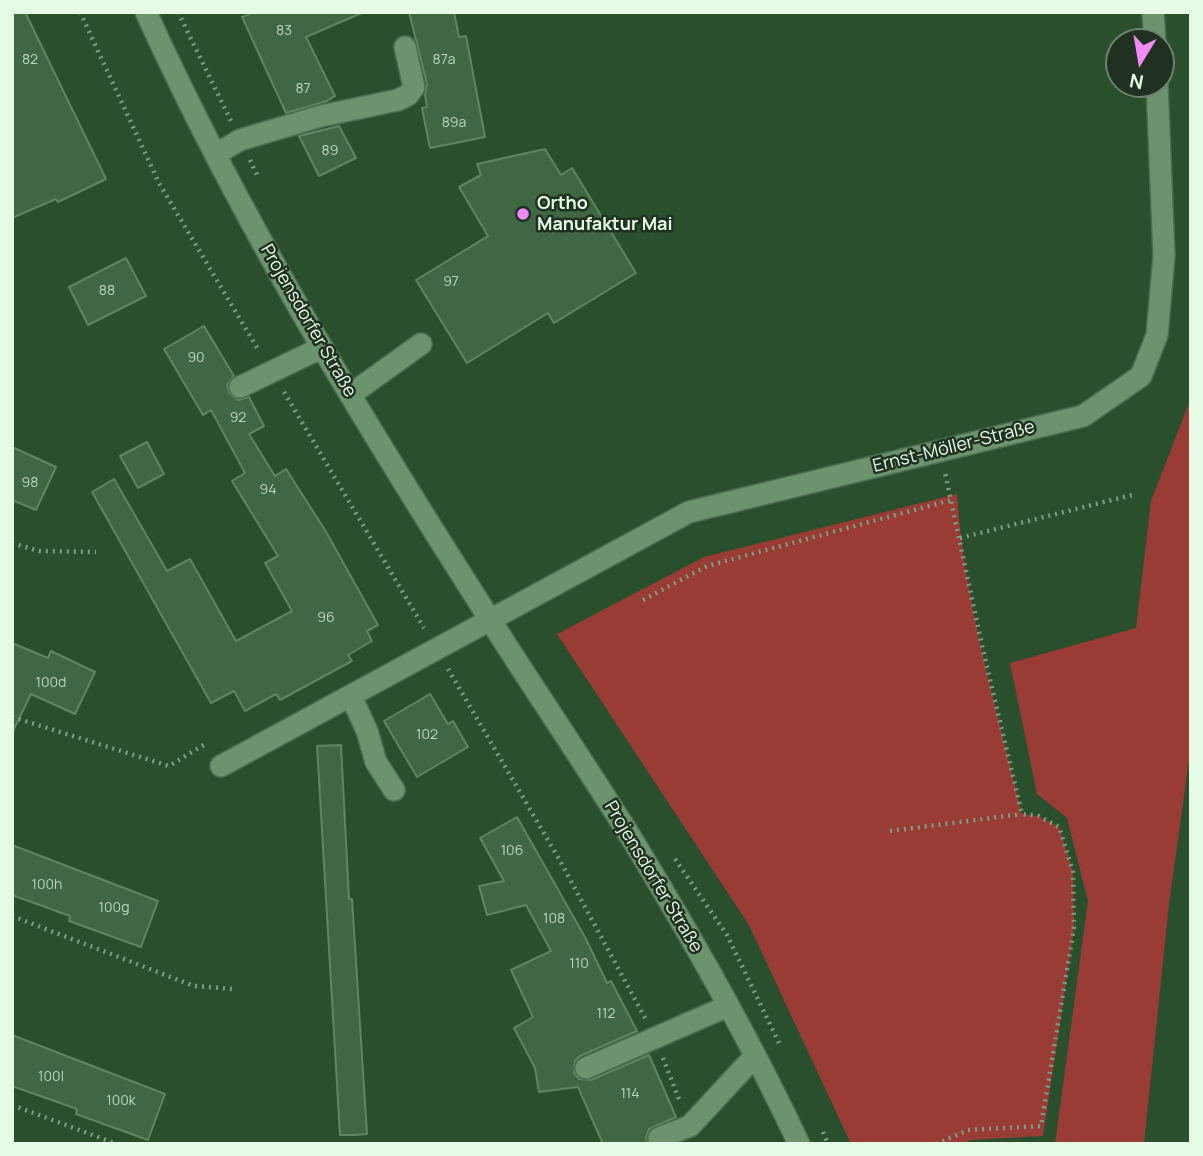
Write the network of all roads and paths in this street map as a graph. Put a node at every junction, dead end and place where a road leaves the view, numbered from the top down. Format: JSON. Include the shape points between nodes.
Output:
{"nodes":[{"id":1,"x":80,"y":12,"type":"edge"},
{"id":2,"x":146,"y":12,"type":"edge"},
{"id":3,"x":178,"y":12,"type":"edge"},
{"id":4,"x":405,"y":47,"type":"dead end"},
{"id":5,"x":1158,"y":98,"type":"edge"},
{"id":6,"x":240,"y":140,"type":"junction"},
{"id":7,"x":216,"y":154,"type":"junction"},
{"id":8,"x":263,"y":188,"type":"dead end"},
{"id":9,"x":421,"y":344,"type":"dead end"},
{"id":10,"x":321,"y":348,"type":"junction"},
{"id":11,"x":271,"y":371,"type":"junction"},
{"id":12,"x":240,"y":387,"type":"dead end"},
{"id":13,"x":350,"y":395,"type":"junction"},
{"id":14,"x":940,"y":450,"type":"junction"},
{"id":15,"x":1132,"y":495,"type":"dead end"},
{"id":16,"x":951,"y":500,"type":"junction"},
{"id":17,"x":960,"y":538,"type":"junction"},
{"id":18,"x":12,"y":543,"type":"edge"},
{"id":19,"x":96,"y":552,"type":"dead end"},
{"id":20,"x":643,"y":600,"type":"dead end"},
{"id":21,"x":490,"y":620,"type":"junction"},
{"id":22,"x":436,"y":649,"type":"junction"},
{"id":23,"x":351,"y":696,"type":"junction"},
{"id":24,"x":12,"y":717,"type":"edge"},
{"id":25,"x":207,"y":743,"type":"dead end"},
{"id":26,"x":221,"y":766,"type":"dead end"},
{"id":27,"x":394,"y":790,"type":"dead end"},
{"id":28,"x":1022,"y":814,"type":"junction"},
{"id":29,"x":890,"y":831,"type":"dead end"},
{"id":30,"x":674,"y":856,"type":"dead end"},
{"id":31,"x":12,"y":916,"type":"edge"},
{"id":32,"x":233,"y":989,"type":"dead end"},
{"id":33,"x":728,"y":1006,"type":"junction"},
{"id":34,"x":655,"y":1039,"type":"junction"},
{"id":35,"x":785,"y":1055,"type":"dead end"},
{"id":36,"x":755,"y":1056,"type":"junction"},
{"id":37,"x":586,"y":1068,"type":"dead end"},
{"id":38,"x":12,"y":1105,"type":"edge"},
{"id":39,"x":690,"y":1126,"type":"junction"},
{"id":40,"x":659,"y":1138,"type":"dead end"},
{"id":41,"x":117,"y":1144,"type":"edge"},
{"id":42,"x":799,"y":1144,"type":"edge"},
{"id":43,"x":936,"y":1144,"type":"edge"}],
"edges":[{"from":1,"to":11,"type":"path","via":[[159,183]]},
{"from":2,"to":7,"type":"street","name":"Projensdorfer Straße"},
{"from":3,"to":6,"type":"path"},
{"from":4,"to":6,"type":"street","via":[[414,87],[404,98]]},
{"from":5,"to":14,"type":"street","name":"Ernst-Möller-Straße","via":[[1164,256],[1157,335],[1141,376],[1083,416]]},
{"from":6,"to":7,"type":"street"},
{"from":6,"to":8,"type":"path"},
{"from":7,"to":10,"type":"street","name":"Projensdorfer Straße"},
{"from":9,"to":13,"type":"street"},
{"from":10,"to":11,"type":"street"},
{"from":10,"to":13,"type":"street","name":"Projensdorfer Straße"},
{"from":11,"to":12,"type":"street"},
{"from":11,"to":22,"type":"path"},
{"from":13,"to":21,"type":"street","name":"Projensdorfer Straße"},
{"from":14,"to":16,"type":"path"},
{"from":14,"to":21,"type":"street","name":"Ernst-Möller-Straße","via":[[689,512]]},
{"from":15,"to":17,"type":"path"},
{"from":16,"to":17,"type":"path"},
{"from":16,"to":20,"type":"path","via":[[707,566]]},
{"from":17,"to":28,"type":"path"},
{"from":18,"to":19,"type":"path","via":[[39,551]]},
{"from":21,"to":22,"type":"street"},
{"from":21,"to":33,"type":"street","name":"Projensdorfer Straße","via":[[633,842]]},
{"from":22,"to":23,"type":"street"},
{"from":22,"to":34,"type":"path","via":[[559,859]]},
{"from":23,"to":26,"type":"street"},
{"from":23,"to":27,"type":"street","via":[[376,762]]},
{"from":24,"to":25,"type":"path","via":[[169,766]]},
{"from":28,"to":29,"type":"path"},
{"from":28,"to":43,"type":"path","via":[[1059,827],[1073,872],[1074,928],[1041,1126],[968,1130]]},
{"from":30,"to":35,"type":"path","via":[[727,935]]},
{"from":31,"to":32,"type":"path","via":[[194,986]]},
{"from":33,"to":34,"type":"street"},
{"from":33,"to":36,"type":"street","name":"Projensdorfer Straße"},
{"from":34,"to":37,"type":"street"},
{"from":34,"to":39,"type":"path"},
{"from":36,"to":39,"type":"street"},
{"from":36,"to":42,"type":"street","name":"Projensdorfer Straße"},
{"from":38,"to":41,"type":"path"},
{"from":39,"to":40,"type":"street"}]}
